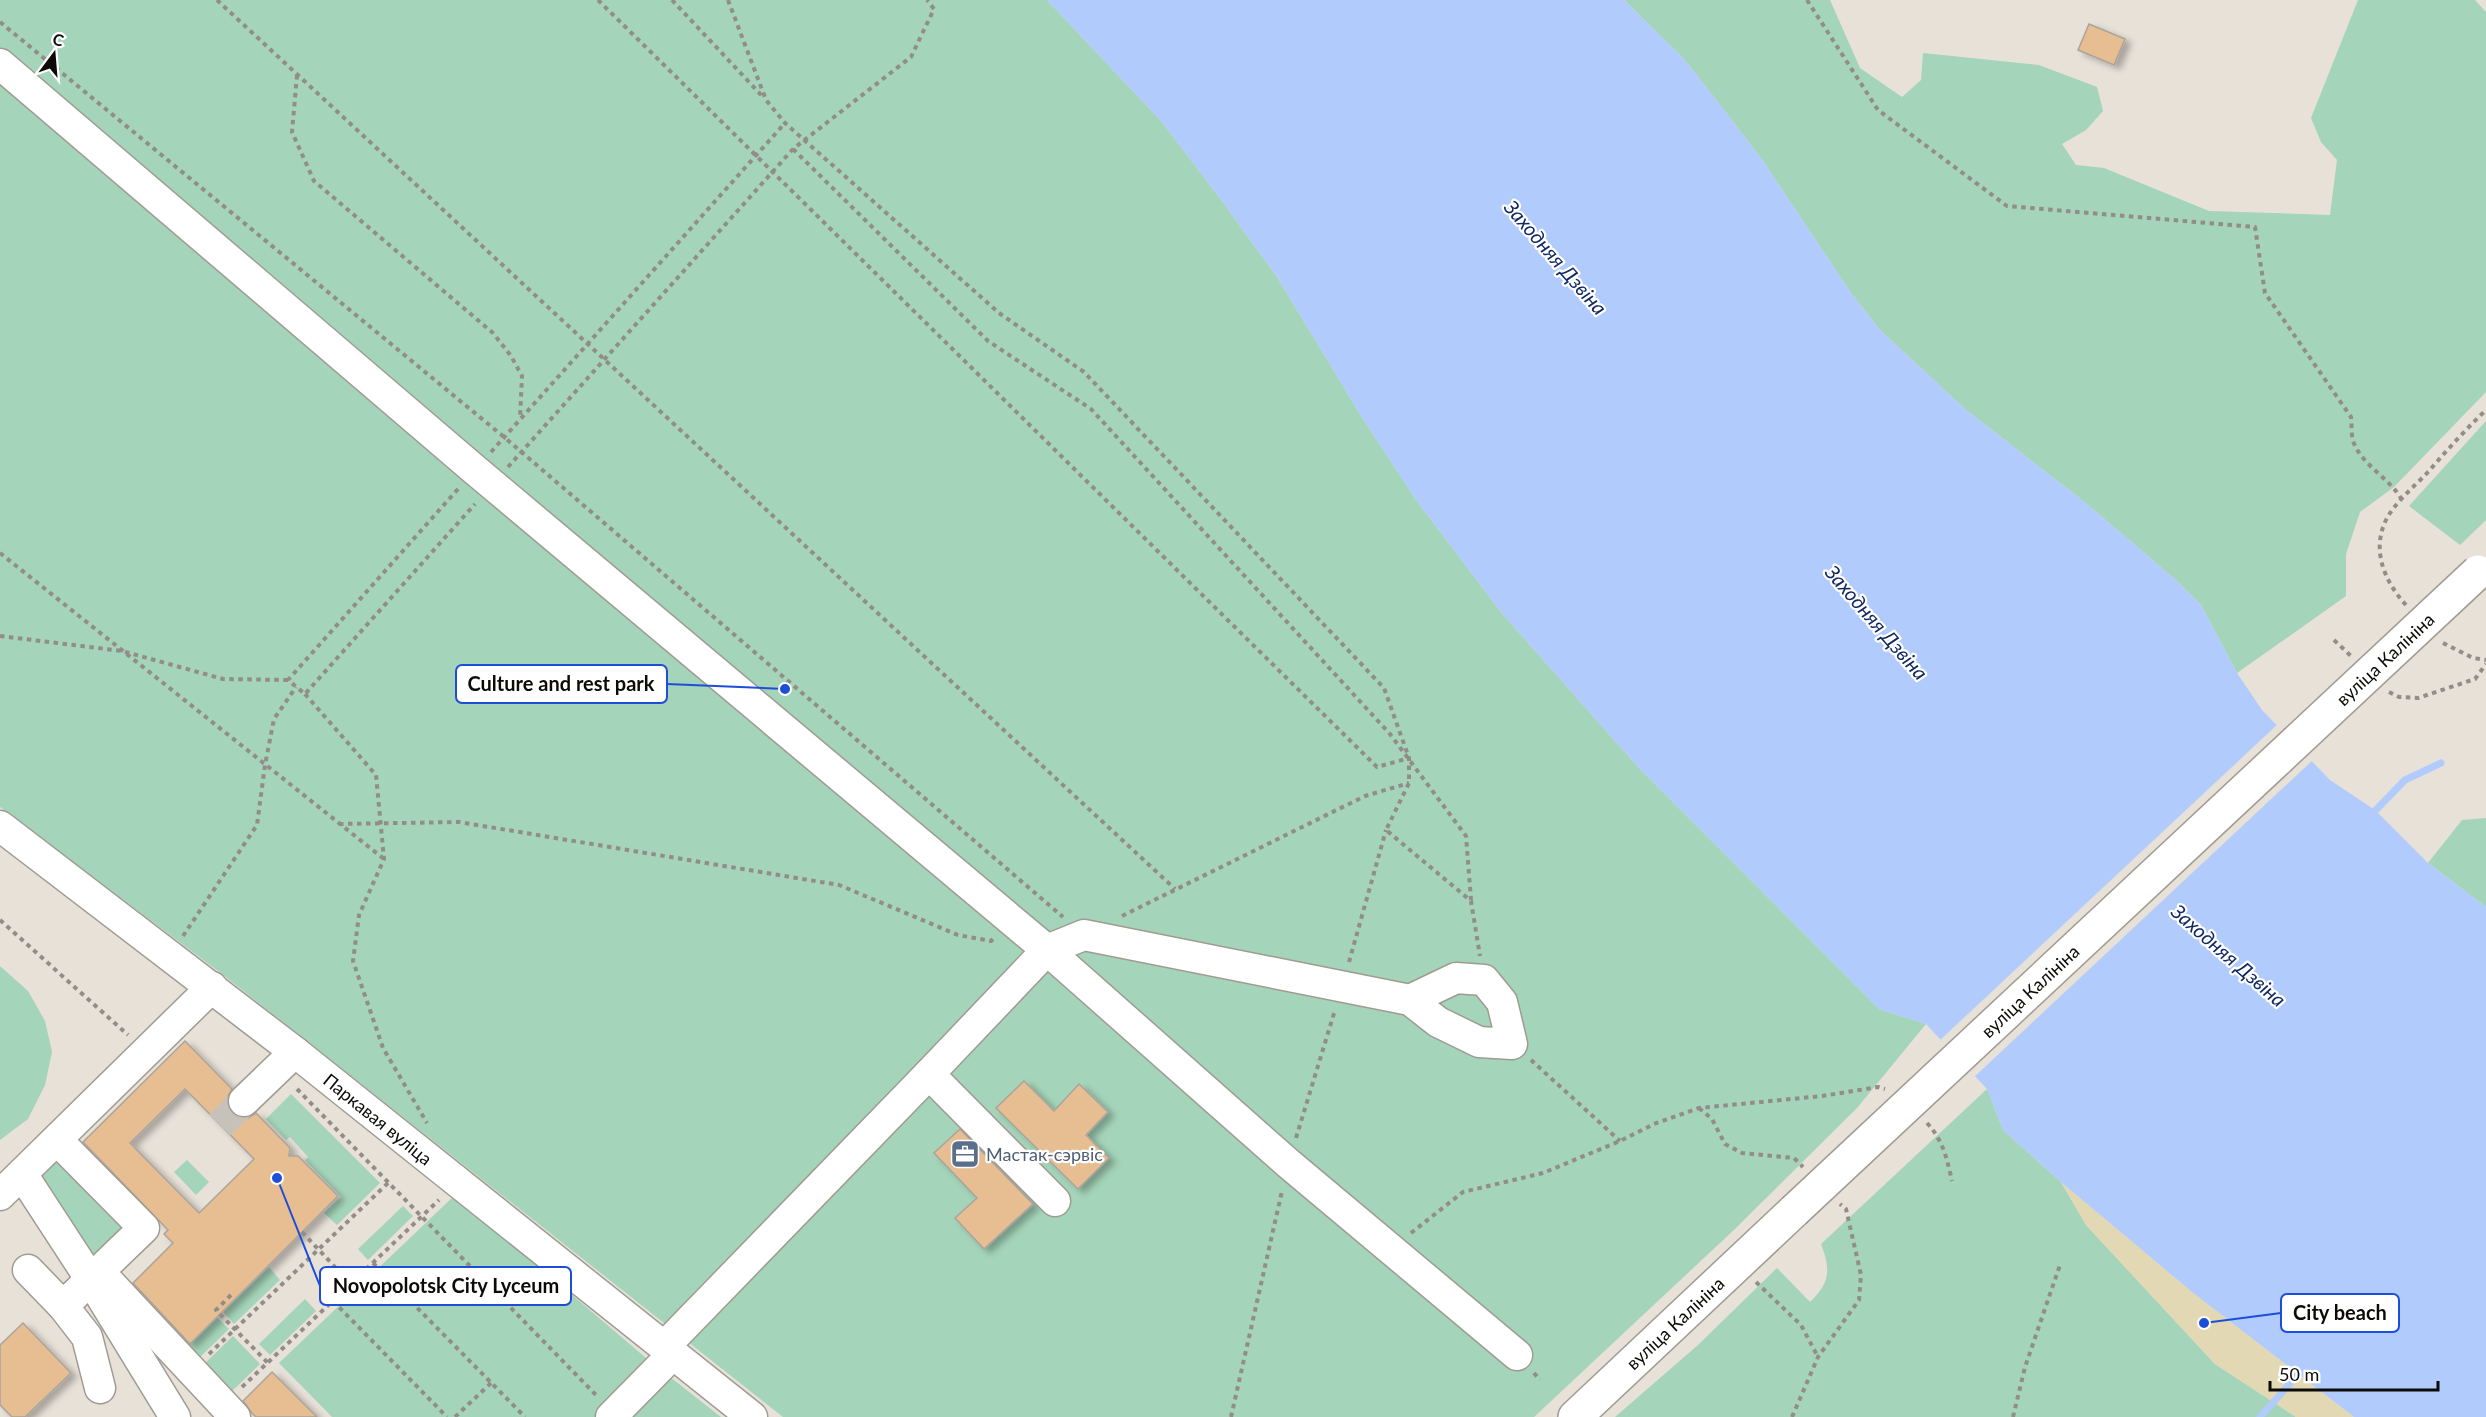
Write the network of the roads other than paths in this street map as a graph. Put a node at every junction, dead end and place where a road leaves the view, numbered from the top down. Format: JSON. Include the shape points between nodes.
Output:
{"nodes":[{"id":1,"x":0,"y":64,"type":"edge"},
{"id":2,"x":2482,"y":569,"type":"edge"},
{"id":3,"x":0,"y":826,"type":"edge"},
{"id":4,"x":1047,"y":950,"type":"junction"},
{"id":5,"x":212,"y":987,"type":"junction"},
{"id":6,"x":1410,"y":1000,"type":"junction"},
{"id":7,"x":295,"y":1052,"type":"junction"},
{"id":8,"x":929,"y":1074,"type":"junction"},
{"id":9,"x":244,"y":1101,"type":"tunnel mouth"},
{"id":10,"x":57,"y":1140,"type":"junction"},
{"id":11,"x":22,"y":1174,"type":"junction"},
{"id":12,"x":0,"y":1195,"type":"edge"},
{"id":13,"x":1055,"y":1201,"type":"dead end"},
{"id":14,"x":28,"y":1270,"type":"dead end"},
{"id":15,"x":95,"y":1276,"type":"junction"},
{"id":16,"x":63,"y":1306,"type":"junction"},
{"id":17,"x":668,"y":1351,"type":"junction"},
{"id":18,"x":1517,"y":1355,"type":"dead end"},
{"id":19,"x":100,"y":1388,"type":"dead end"},
{"id":20,"x":613,"y":1415,"type":"edge"},
{"id":21,"x":174,"y":1417,"type":"edge"},
{"id":22,"x":235,"y":1417,"type":"edge"},
{"id":23,"x":752,"y":1417,"type":"edge"},
{"id":24,"x":1575,"y":1417,"type":"edge"}],
"edges":[{"from":1,"to":4,"type":"street"},
{"from":2,"to":24,"type":"main road","name":"вуліца Калініна","bridge":true},
{"from":3,"to":5,"type":"street","name":"Паркавая вуліца"},
{"from":4,"to":6,"type":"street","via":[[1084,935]]},
{"from":4,"to":8,"type":"street"},
{"from":4,"to":18,"type":"street","via":[[1289,1164]]},
{"from":5,"to":7,"type":"street","name":"Паркавая вуліца"},
{"from":5,"to":10,"type":"street"},
{"from":6,"to":6,"type":"street","via":[[1456,978],[1484,980],[1502,1002],[1512,1044],[1479,1042],[1438,1022]]},
{"from":7,"to":9,"type":"street"},
{"from":7,"to":17,"type":"street","name":"Паркавая вуліца"},
{"from":8,"to":13,"type":"street"},
{"from":8,"to":17,"type":"street"},
{"from":10,"to":11,"type":"street"},
{"from":10,"to":15,"type":"street","via":[[144,1228]]},
{"from":11,"to":12,"type":"street"},
{"from":11,"to":15,"type":"street"},
{"from":14,"to":16,"type":"street"},
{"from":15,"to":16,"type":"street"},
{"from":15,"to":21,"type":"street"},
{"from":15,"to":22,"type":"street"},
{"from":16,"to":19,"type":"street","via":[[87,1336]]},
{"from":17,"to":20,"type":"street"},
{"from":17,"to":23,"type":"street","name":"Паркавая вуліца"}]}
